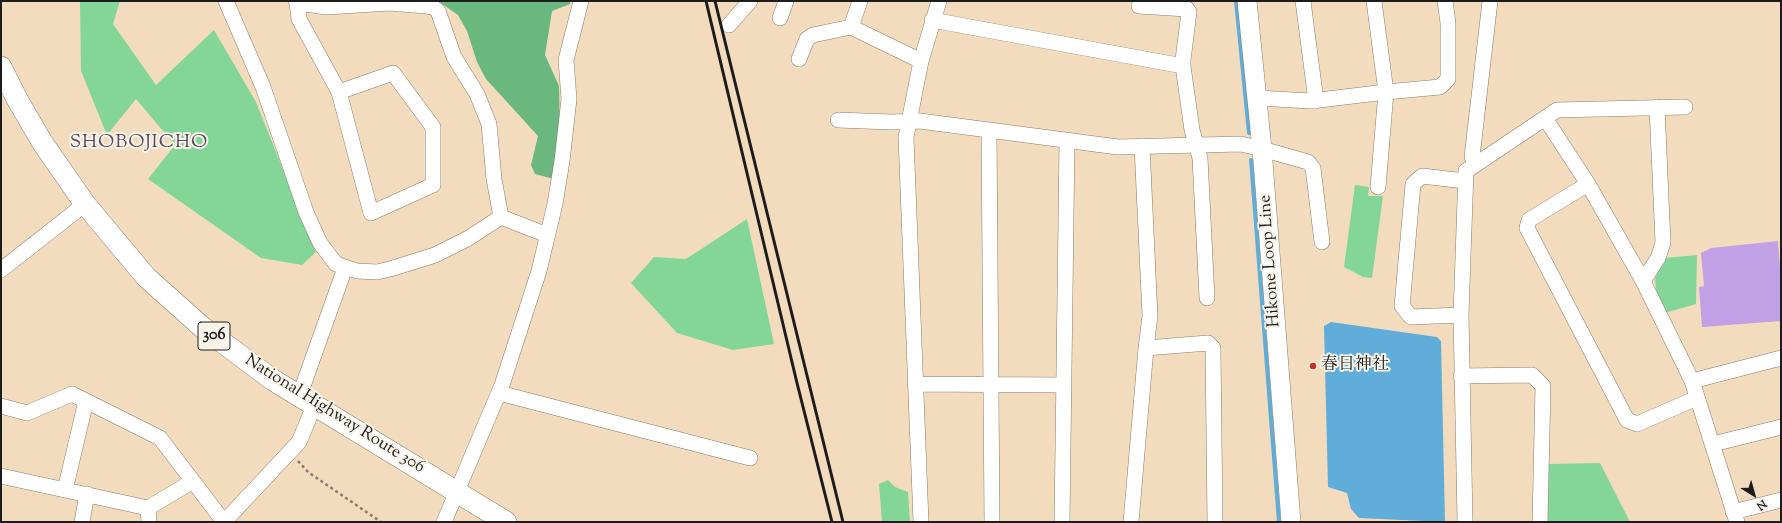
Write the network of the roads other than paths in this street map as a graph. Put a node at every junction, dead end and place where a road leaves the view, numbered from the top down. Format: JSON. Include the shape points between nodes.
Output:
{"nodes":[{"id":1,"x":226,"y":1,"type":"edge"},
{"id":2,"x":581,"y":1,"type":"edge"},
{"id":3,"x":750,"y":1,"type":"edge"},
{"id":4,"x":786,"y":1,"type":"edge"},
{"id":5,"x":860,"y":1,"type":"edge"},
{"id":6,"x":939,"y":1,"type":"edge"},
{"id":7,"x":1247,"y":1,"type":"edge"},
{"id":8,"x":1303,"y":1,"type":"edge"},
{"id":9,"x":1374,"y":1,"type":"edge"},
{"id":10,"x":1445,"y":1,"type":"edge"},
{"id":11,"x":1490,"y":1,"type":"edge"},
{"id":12,"x":296,"y":2,"type":"edge"},
{"id":13,"x":1139,"y":6,"type":"dead end"},
{"id":14,"x":780,"y":18,"type":"dead end"},
{"id":15,"x":932,"y":20,"type":"junction"},
{"id":16,"x":729,"y":25,"type":"dead end"},
{"id":17,"x":851,"y":27,"type":"junction"},
{"id":18,"x":799,"y":59,"type":"dead end"},
{"id":19,"x":920,"y":61,"type":"junction"},
{"id":20,"x":1183,"y":66,"type":"junction"},
{"id":21,"x":1,"y":67,"type":"edge"},
{"id":22,"x":339,"y":92,"type":"junction"},
{"id":23,"x":1386,"y":92,"type":"junction"},
{"id":24,"x":1257,"y":98,"type":"junction"},
{"id":25,"x":1316,"y":100,"type":"junction"},
{"id":26,"x":1657,"y":107,"type":"junction"},
{"id":27,"x":1686,"y":107,"type":"dead end"},
{"id":28,"x":1545,"y":118,"type":"junction"},
{"id":29,"x":838,"y":120,"type":"dead end"},
{"id":30,"x":908,"y":122,"type":"junction"},
{"id":31,"x":989,"y":130,"type":"junction"},
{"id":32,"x":1067,"y":141,"type":"junction"},
{"id":33,"x":1196,"y":144,"type":"junction"},
{"id":34,"x":1142,"y":146,"type":"junction"},
{"id":35,"x":1262,"y":149,"type":"junction"},
{"id":36,"x":1477,"y":163,"type":"junction"},
{"id":37,"x":1465,"y":181,"type":"junction"},
{"id":38,"x":1588,"y":184,"type":"junction"},
{"id":39,"x":1378,"y":187,"type":"dead end"},
{"id":40,"x":85,"y":204,"type":"junction"},
{"id":41,"x":501,"y":217,"type":"junction"},
{"id":42,"x":548,"y":234,"type":"junction"},
{"id":43,"x":1322,"y":242,"type":"dead end"},
{"id":44,"x":346,"y":268,"type":"junction"},
{"id":45,"x":1,"y":270,"type":"edge"},
{"id":46,"x":1643,"y":281,"type":"junction"},
{"id":47,"x":1207,"y":298,"type":"dead end"},
{"id":48,"x":1461,"y":315,"type":"junction"},
{"id":49,"x":1146,"y":348,"type":"junction"},
{"id":50,"x":1781,"y":358,"type":"edge"},
{"id":51,"x":1461,"y":376,"type":"junction"},
{"id":52,"x":1692,"y":381,"type":"junction"},
{"id":53,"x":916,"y":384,"type":"junction"},
{"id":54,"x":991,"y":384,"type":"junction"},
{"id":55,"x":1064,"y":385,"type":"junction"},
{"id":56,"x":499,"y":393,"type":"junction"},
{"id":57,"x":1697,"y":398,"type":"junction"},
{"id":58,"x":86,"y":401,"type":"junction"},
{"id":59,"x":307,"y":401,"type":"junction"},
{"id":60,"x":1,"y":406,"type":"edge"},
{"id":61,"x":1781,"y":427,"type":"edge"},
{"id":62,"x":1712,"y":444,"type":"junction"},
{"id":63,"x":750,"y":458,"type":"dead end"},
{"id":64,"x":1,"y":476,"type":"edge"},
{"id":65,"x":193,"y":481,"type":"junction"},
{"id":66,"x":64,"y":490,"type":"junction"},
{"id":67,"x":458,"y":493,"type":"junction"},
{"id":68,"x":87,"y":494,"type":"junction"},
{"id":69,"x":1781,"y":500,"type":"edge"},
{"id":70,"x":148,"y":515,"type":"edge"},
{"id":71,"x":1735,"y":517,"type":"edge"},
{"id":72,"x":82,"y":522,"type":"edge"},
{"id":73,"x":224,"y":522,"type":"edge"},
{"id":74,"x":444,"y":522,"type":"edge"},
{"id":75,"x":506,"y":522,"type":"edge"},
{"id":76,"x":921,"y":522,"type":"edge"},
{"id":77,"x":992,"y":522,"type":"edge"},
{"id":78,"x":1062,"y":522,"type":"edge"},
{"id":79,"x":1132,"y":522,"type":"edge"},
{"id":80,"x":1215,"y":522,"type":"edge"},
{"id":81,"x":1291,"y":522,"type":"edge"},
{"id":82,"x":1465,"y":522,"type":"edge"},
{"id":83,"x":1540,"y":522,"type":"edge"}],
"edges":[{"from":1,"to":44,"type":"street","via":[[263,87],[306,212],[320,243],[336,264]]},
{"from":2,"to":42,"type":"street","via":[[566,60],[569,99],[562,161]]},
{"from":3,"to":16,"type":"street"},
{"from":4,"to":14,"type":"street"},
{"from":5,"to":17,"type":"street"},
{"from":6,"to":15,"type":"street"},
{"from":7,"to":24,"type":"main road","name":"Hikone Loop Line"},
{"from":8,"to":25,"type":"street"},
{"from":9,"to":23,"type":"street"},
{"from":10,"to":23,"type":"street","via":[[1448,23],[1448,79],[1440,87]]},
{"from":11,"to":36,"type":"street","via":[[1472,157]]},
{"from":12,"to":22,"type":"street","via":[[299,19]]},
{"from":12,"to":41,"type":"street","via":[[327,7],[398,4],[433,7],[438,11],[454,57],[477,94],[489,124],[494,179]]},
{"from":13,"to":20,"type":"street","via":[[1187,9],[1189,12]]},
{"from":15,"to":19,"type":"street"},
{"from":15,"to":20,"type":"street"},
{"from":17,"to":18,"type":"street","via":[[813,35],[807,39]]},
{"from":17,"to":19,"type":"street"},
{"from":19,"to":30,"type":"street"},
{"from":20,"to":33,"type":"street"},
{"from":21,"to":40,"type":"highway","name":"National Highway Route 306","number":"306","via":[[42,142]]},
{"from":22,"to":22,"type":"street","via":[[393,73],[432,127],[433,185],[371,213]]},
{"from":23,"to":25,"type":"street"},
{"from":23,"to":39,"type":"street"},
{"from":24,"to":25,"type":"street"},
{"from":24,"to":35,"type":"main road","name":"Hikone Loop Line"},
{"from":26,"to":27,"type":"street"},
{"from":26,"to":28,"type":"street","via":[[1557,110]]},
{"from":26,"to":46,"type":"street","via":[[1663,243],[1658,258]]},
{"from":28,"to":36,"type":"street"},
{"from":28,"to":38,"type":"street"},
{"from":29,"to":30,"type":"street"},
{"from":30,"to":31,"type":"street","via":[[920,121]]},
{"from":30,"to":53,"type":"street","via":[[906,137]]},
{"from":31,"to":32,"type":"street"},
{"from":31,"to":54,"type":"street"},
{"from":32,"to":34,"type":"street"},
{"from":32,"to":55,"type":"street"},
{"from":33,"to":34,"type":"street"},
{"from":33,"to":35,"type":"street","via":[[1241,144]]},
{"from":33,"to":47,"type":"street","via":[[1200,158]]},
{"from":34,"to":49,"type":"street","via":[[1150,316]]},
{"from":35,"to":43,"type":"street","via":[[1308,162],[1313,168]]},
{"from":35,"to":81,"type":"main road","name":"Hikone Loop Line"},
{"from":36,"to":37,"type":"street","via":[[1466,171]]},
{"from":37,"to":48,"type":"street"},
{"from":37,"to":48,"type":"street","via":[[1422,176],[1413,184],[1402,306],[1411,317]]},
{"from":38,"to":46,"type":"street"},
{"from":38,"to":57,"type":"street","via":[[1529,220],[1527,228],[1627,420],[1637,424]]},
{"from":40,"to":45,"type":"street"},
{"from":40,"to":59,"type":"highway","name":"National Highway Route 306","number":"306","via":[[146,277],[202,327],[273,380]]},
{"from":41,"to":42,"type":"street"},
{"from":41,"to":44,"type":"street","via":[[467,239],[435,255],[377,272]]},
{"from":42,"to":56,"type":"street","via":[[539,271]]},
{"from":44,"to":59,"type":"street"},
{"from":46,"to":52,"type":"street"},
{"from":48,"to":51,"type":"street"},
{"from":49,"to":79,"type":"street"},
{"from":49,"to":80,"type":"street","via":[[1208,343],[1213,348]]},
{"from":50,"to":52,"type":"street"},
{"from":51,"to":82,"type":"street"},
{"from":51,"to":83,"type":"street","via":[[1532,375],[1543,386]]},
{"from":52,"to":57,"type":"street"},
{"from":53,"to":54,"type":"street"},
{"from":53,"to":76,"type":"street"},
{"from":54,"to":55,"type":"street"},
{"from":54,"to":77,"type":"street"},
{"from":55,"to":78,"type":"street"},
{"from":56,"to":63,"type":"street"},
{"from":56,"to":67,"type":"street"},
{"from":57,"to":62,"type":"street"},
{"from":58,"to":60,"type":"street","via":[[72,394],[27,413]]},
{"from":58,"to":65,"type":"street","via":[[160,438]]},
{"from":58,"to":66,"type":"street"},
{"from":59,"to":67,"type":"highway","name":"National Highway Route 306","number":"306"},
{"from":59,"to":73,"type":"street","via":[[299,442]]},
{"from":61,"to":62,"type":"street"},
{"from":62,"to":71,"type":"street"},
{"from":64,"to":66,"type":"street"},
{"from":65,"to":70,"type":"street"},
{"from":65,"to":73,"type":"street"},
{"from":66,"to":68,"type":"street"},
{"from":67,"to":74,"type":"street"},
{"from":67,"to":75,"type":"highway","name":"National Highway Route 306","number":"306"},
{"from":68,"to":70,"type":"street"},
{"from":68,"to":72,"type":"street"},
{"from":69,"to":71,"type":"street"}]}
